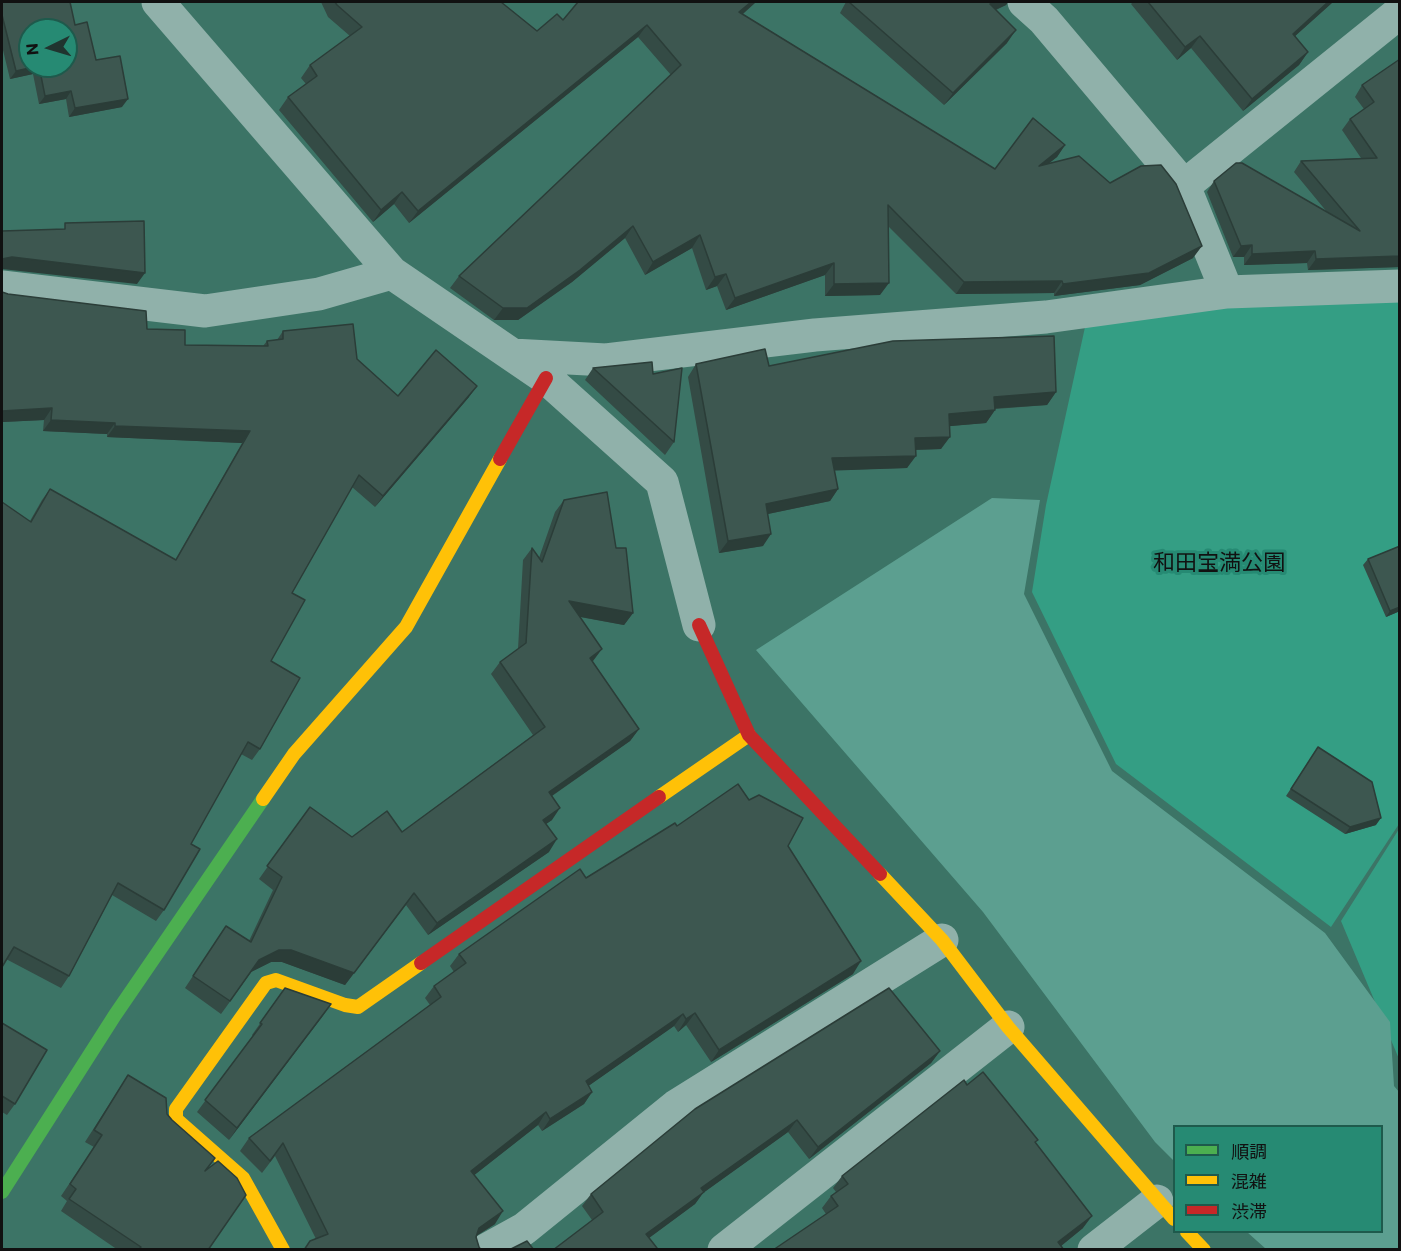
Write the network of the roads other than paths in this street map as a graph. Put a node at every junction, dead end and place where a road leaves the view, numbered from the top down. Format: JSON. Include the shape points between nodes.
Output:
{"nodes":[{"id":1,"x":158,"y":2,"type":"edge"},
{"id":2,"x":1024,"y":2,"type":"edge"},
{"id":3,"x":1400,"y":12,"type":"edge"},
{"id":4,"x":1184,"y":186,"type":"junction"},
{"id":5,"x":392,"y":273,"type":"junction"},
{"id":6,"x":1400,"y":286,"type":"edge"},
{"id":7,"x":2,"y":287,"type":"edge"},
{"id":8,"x":1227,"y":292,"type":"junction"},
{"id":9,"x":512,"y":355,"type":"junction"},
{"id":10,"x":546,"y":378,"type":"junction"},
{"id":11,"x":699,"y":625,"type":"joint"},
{"id":12,"x":749,"y":735,"type":"junction"},
{"id":13,"x":942,"y":940,"type":"junction"},
{"id":14,"x":1008,"y":1027,"type":"junction"},
{"id":15,"x":2,"y":1192,"type":"edge"},
{"id":16,"x":1166,"y":1210,"type":"edge"},
{"id":17,"x":1188,"y":1233,"type":"edge"},
{"id":18,"x":283,"y":1250,"type":"edge"},
{"id":19,"x":486,"y":1250,"type":"edge"},
{"id":20,"x":724,"y":1250,"type":"edge"},
{"id":21,"x":1094,"y":1250,"type":"edge"},
{"id":22,"x":1204,"y":1250,"type":"edge"}],
"edges":[{"from":1,"to":5,"type":"street"},
{"from":2,"to":4,"type":"street","via":[[1044,20]]},
{"from":3,"to":4,"type":"street"},
{"from":4,"to":8,"type":"street"},
{"from":5,"to":7,"type":"street","via":[[319,294],[205,311]]},
{"from":5,"to":9,"type":"street"},
{"from":6,"to":8,"type":"street"},
{"from":8,"to":9,"type":"street","via":[[1046,317],[815,335],[606,360]]},
{"from":9,"to":10,"type":"street"},
{"from":10,"to":11,"type":"street","via":[[662,482]]},
{"from":10,"to":15,"type":"street","via":[[406,627],[294,754],[115,1015]]},
{"from":11,"to":12,"type":"street"},
{"from":12,"to":13,"type":"street"},
{"from":12,"to":18,"type":"street","via":[[358,1007],[276,980],[266,983],[176,1109],[176,1119],[243,1178]]},
{"from":13,"to":14,"type":"street"},
{"from":13,"to":19,"type":"street","via":[[676,1106],[525,1229]]},
{"from":14,"to":16,"type":"street"},
{"from":14,"to":20,"type":"street"},
{"from":16,"to":21,"type":"street"},
{"from":17,"to":22,"type":"street"}]}
